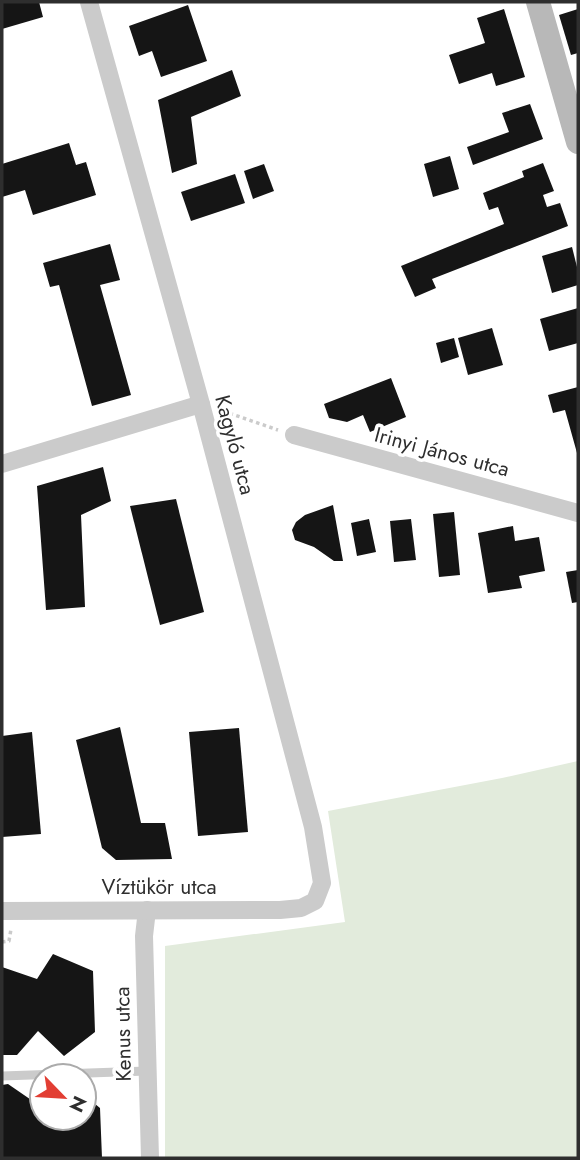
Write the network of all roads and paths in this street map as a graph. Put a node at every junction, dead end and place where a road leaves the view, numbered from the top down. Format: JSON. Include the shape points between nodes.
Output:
{"nodes":[{"id":1,"x":89,"y":2,"type":"edge"},
{"id":2,"x":538,"y":2,"type":"edge"},
{"id":3,"x":578,"y":142,"type":"edge"},
{"id":4,"x":201,"y":404,"type":"junction"},
{"id":5,"x":294,"y":435,"type":"joint"},
{"id":6,"x":2,"y":464,"type":"edge"},
{"id":7,"x":578,"y":513,"type":"edge"},
{"id":8,"x":315,"y":901,"type":"joint"},
{"id":9,"x":147,"y":909,"type":"junction"},
{"id":10,"x":2,"y":911,"type":"edge"},
{"id":11,"x":147,"y":1071,"type":"junction"},
{"id":12,"x":2,"y":1076,"type":"edge"},
{"id":13,"x":150,"y":1158,"type":"edge"}],
"edges":[{"from":1,"to":4,"type":"street","name":"Kagyló utca"},
{"from":2,"to":3,"type":"main road"},
{"from":4,"to":5,"type":"path"},
{"from":4,"to":6,"type":"street"},
{"from":4,"to":8,"type":"street","name":"Kagyló utca","via":[[313,827],[322,883]]},
{"from":5,"to":7,"type":"street","name":"Irinyi János utca"},
{"from":8,"to":9,"type":"street","name":"Víztükör utca","via":[[302,908],[280,910]]},
{"from":9,"to":10,"type":"street","name":"Víztükör utca"},
{"from":9,"to":11,"type":"street","name":"Kenus utca"},
{"from":11,"to":12,"type":"lane"},
{"from":11,"to":13,"type":"street","name":"Kenus utca"}]}
